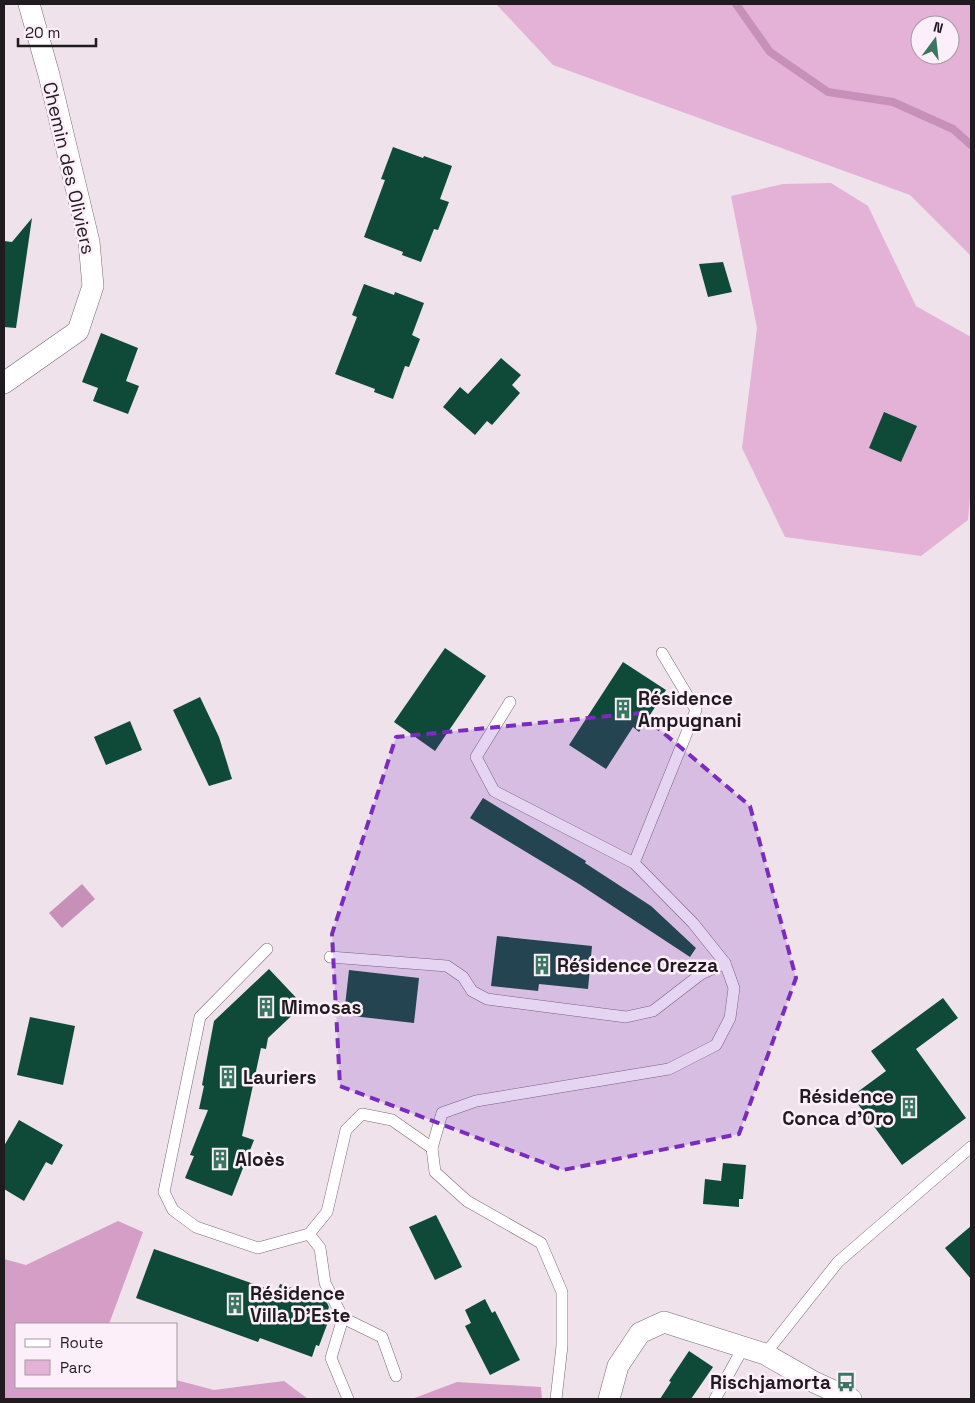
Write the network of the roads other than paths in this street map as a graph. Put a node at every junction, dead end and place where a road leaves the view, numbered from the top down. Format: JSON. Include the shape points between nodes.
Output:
{"nodes":[{"id":1,"x":29,"y":4,"type":"edge"},
{"id":2,"x":4,"y":383,"type":"edge"},
{"id":3,"x":662,"y":653,"type":"dead end"},
{"id":4,"x":510,"y":702,"type":"dead end"},
{"id":5,"x":634,"y":863,"type":"junction"},
{"id":6,"x":266,"y":948,"type":"dead end"},
{"id":7,"x":330,"y":957,"type":"dead end"},
{"id":8,"x":724,"y":963,"type":"junction"},
{"id":9,"x":971,"y":1147,"type":"edge"},
{"id":10,"x":432,"y":1148,"type":"junction"},
{"id":11,"x":309,"y":1234,"type":"junction"},
{"id":12,"x":344,"y":1318,"type":"junction"},
{"id":13,"x":744,"y":1346,"type":"junction"},
{"id":14,"x":765,"y":1354,"type":"junction"},
{"id":15,"x":396,"y":1376,"type":"dead end"},
{"id":16,"x":348,"y":1399,"type":"edge"},
{"id":17,"x":556,"y":1399,"type":"edge"},
{"id":18,"x":609,"y":1399,"type":"edge"},
{"id":19,"x":715,"y":1399,"type":"edge"},
{"id":20,"x":851,"y":1399,"type":"edge"}],
"edges":[{"from":1,"to":2,"type":"street","name":"Chemin des Oliviers","via":[[89,242],[93,286],[78,331]]},
{"from":3,"to":5,"type":"lane","via":[[696,710]]},
{"from":4,"to":5,"type":"lane","via":[[476,757],[494,791]]},
{"from":5,"to":8,"type":"lane","via":[[693,923]]},
{"from":6,"to":11,"type":"lane","via":[[200,1017],[164,1192],[173,1210],[196,1227],[258,1248]]},
{"from":7,"to":8,"type":"lane","via":[[448,966],[463,977],[472,991],[487,999],[626,1017],[653,1011],[701,974]]},
{"from":8,"to":10,"type":"lane","via":[[734,988],[730,1018],[716,1045],[669,1069],[476,1101],[442,1113]]},
{"from":9,"to":14,"type":"lane","via":[[838,1262]]},
{"from":10,"to":11,"type":"lane","via":[[392,1120],[362,1114],[346,1130],[326,1212]]},
{"from":10,"to":17,"type":"lane","via":[[435,1172],[467,1201],[541,1243],[562,1292],[562,1346]]},
{"from":11,"to":12,"type":"lane","via":[[320,1248],[325,1283]]},
{"from":12,"to":15,"type":"lane","via":[[382,1337]]},
{"from":12,"to":16,"type":"lane","via":[[331,1358]]},
{"from":13,"to":14,"type":"street"},
{"from":13,"to":18,"type":"street","via":[[664,1322],[640,1333],[618,1366]]},
{"from":13,"to":19,"type":"lane"},
{"from":14,"to":20,"type":"street"}]}
